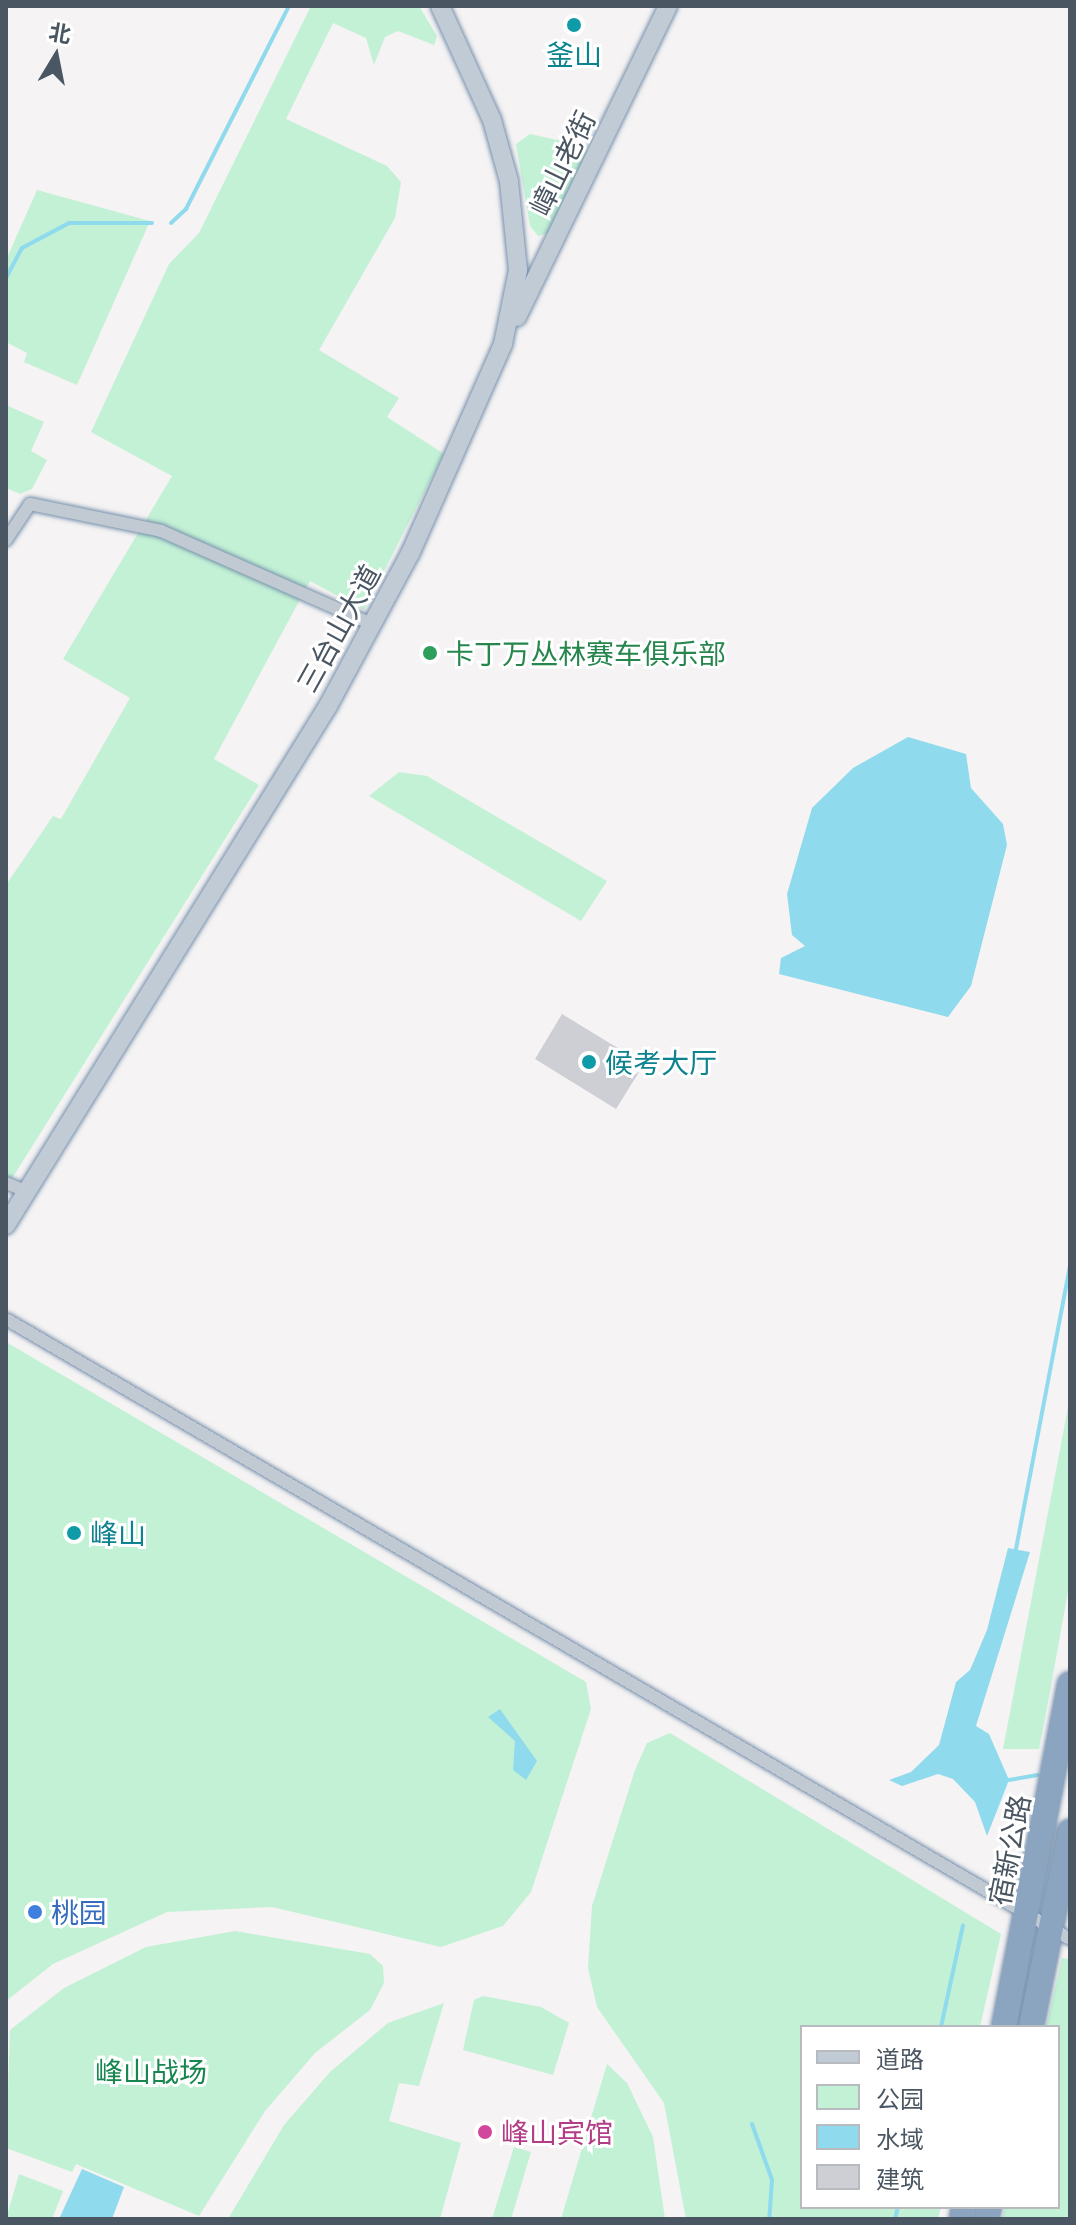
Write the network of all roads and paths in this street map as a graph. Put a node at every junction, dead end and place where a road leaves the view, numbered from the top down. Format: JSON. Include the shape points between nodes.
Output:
{"nodes":[{"id":1,"x":440,"y":6,"type":"edge"},
{"id":2,"x":668,"y":6,"type":"edge"},
{"id":3,"x":503,"y":344,"type":"junction"},
{"id":4,"x":6,"y":540,"type":"edge"},
{"id":5,"x":372,"y":624,"type":"junction"},
{"id":6,"x":6,"y":1183,"type":"edge"},
{"id":7,"x":26,"y":1191,"type":"junction"},
{"id":8,"x":6,"y":1225,"type":"edge"},
{"id":9,"x":6,"y":1319,"type":"edge"},
{"id":10,"x":1070,"y":1684,"type":"edge"},
{"id":11,"x":1070,"y":1832,"type":"edge"},
{"id":12,"x":1027,"y":1916,"type":"junction"},
{"id":13,"x":1061,"y":1934,"type":"edge"},
{"id":14,"x":1004,"y":2025,"type":"edge"},
{"id":15,"x":1032,"y":2025,"type":"edge"}],
"edges":[{"from":1,"to":3,"type":"main road","name":"三台山大道","via":[[492,120],[509,181],[518,270]]},
{"from":2,"to":3,"type":"main road","name":"嶂山老街"},
{"from":3,"to":5,"type":"main road","name":"三台山大道"},
{"from":4,"to":5,"type":"street","via":[[30,504],[161,531]]},
{"from":5,"to":7,"type":"main road","name":"三台山大道"},
{"from":6,"to":7,"type":"street"},
{"from":7,"to":8,"type":"main road","name":"三台山大道"},
{"from":9,"to":12,"type":"street"},
{"from":10,"to":12,"type":"highway","name":"宿新公路"},
{"from":11,"to":13,"type":"highway","name":"宿新公路"},
{"from":12,"to":13,"type":"street"},
{"from":12,"to":14,"type":"highway","name":"宿新公路"},
{"from":13,"to":15,"type":"highway","name":"宿新公路"}]}
